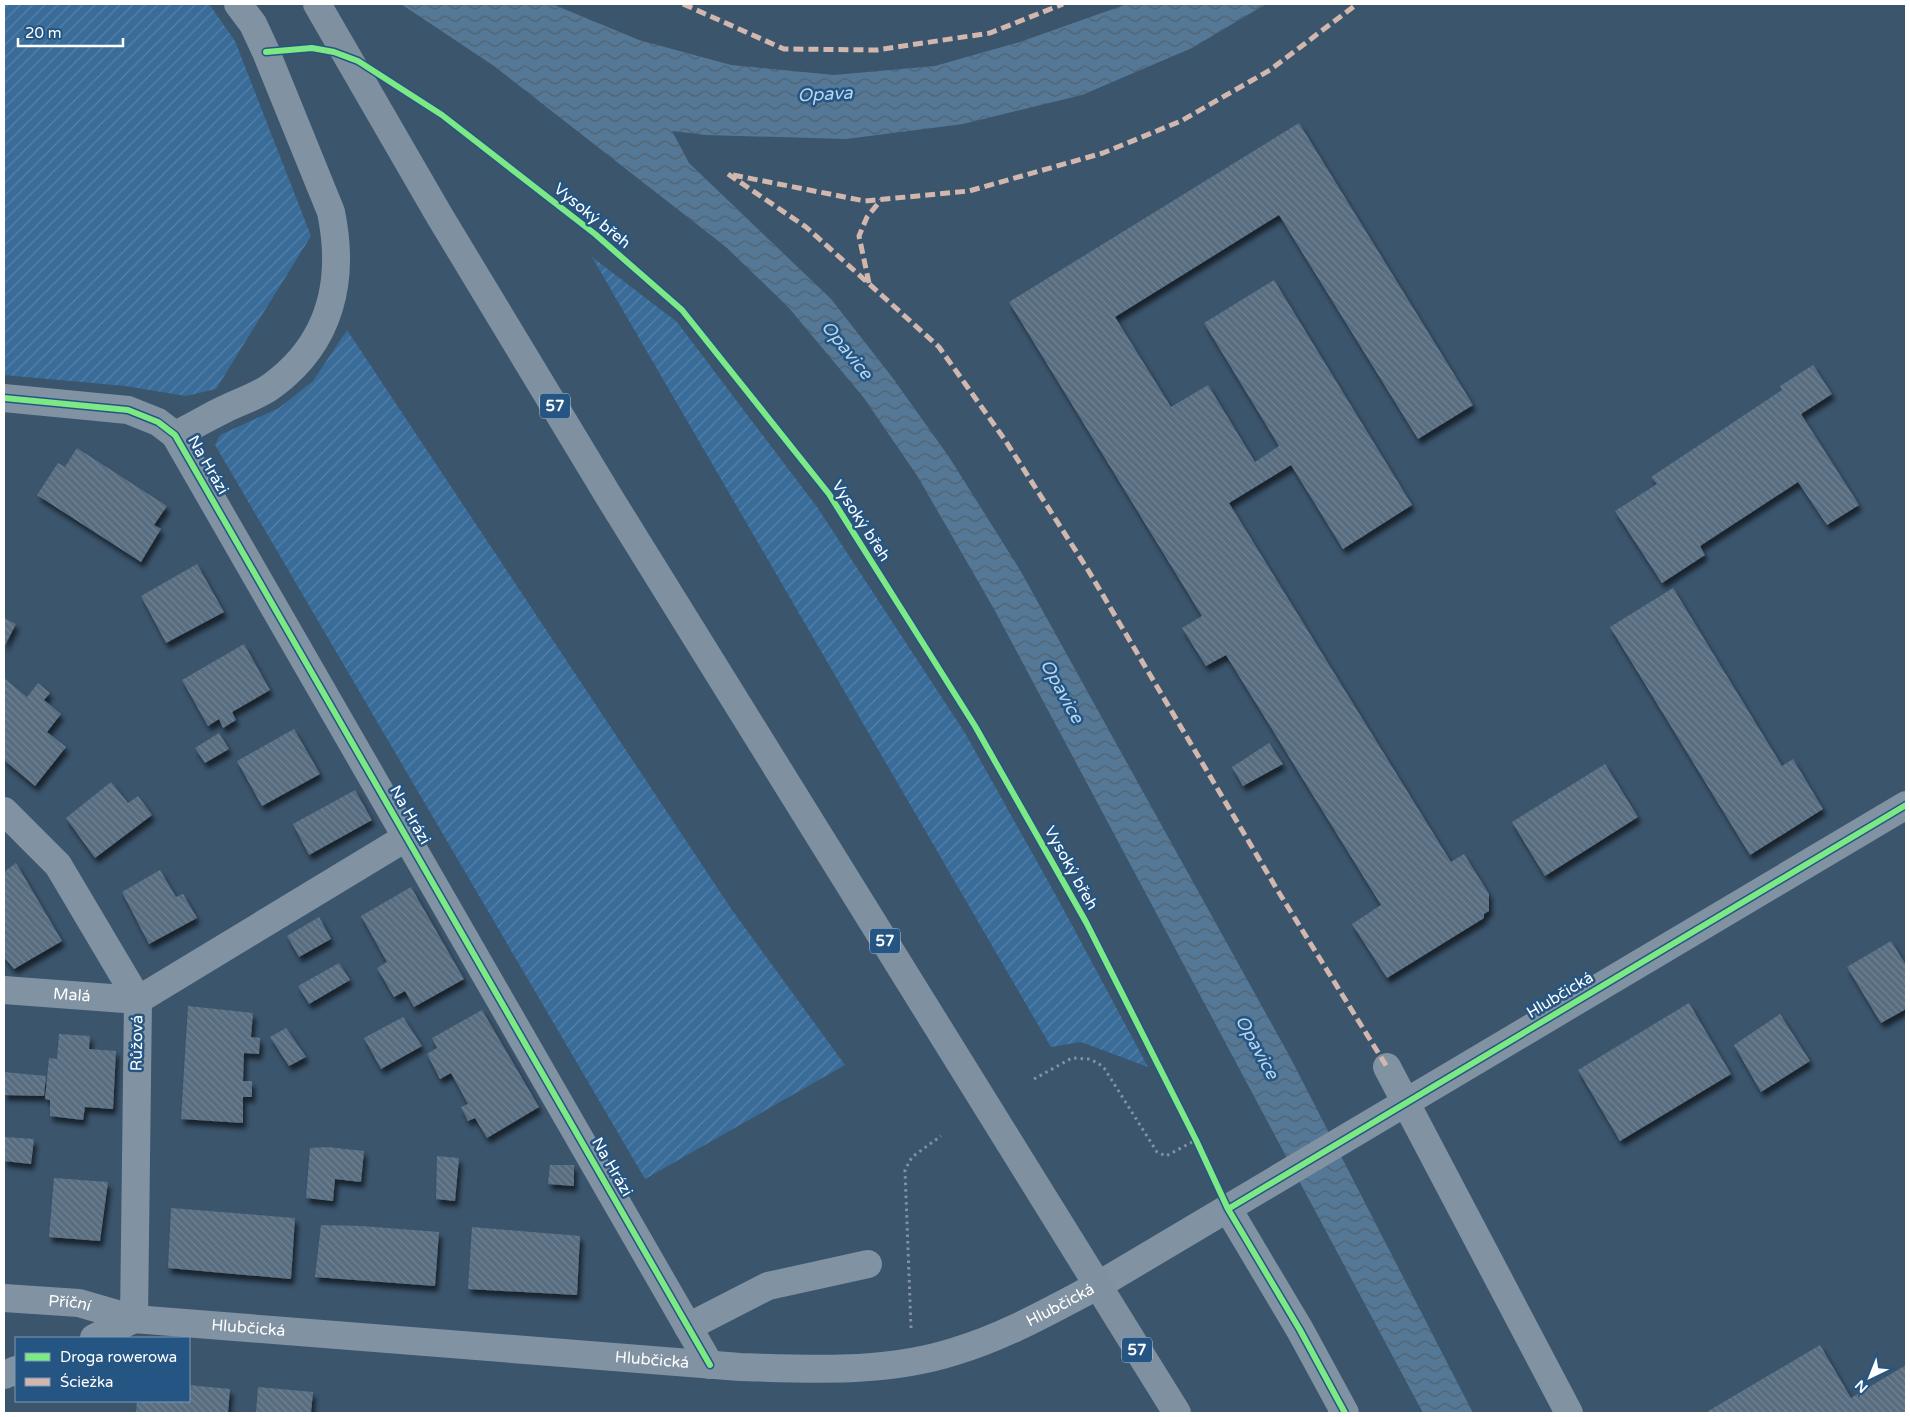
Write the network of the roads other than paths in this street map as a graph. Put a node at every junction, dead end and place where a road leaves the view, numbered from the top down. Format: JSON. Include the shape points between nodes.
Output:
{"nodes":[{"id":1,"x":238,"y":4,"type":"edge"},
{"id":2,"x":317,"y":4,"type":"edge"},
{"id":3,"x":4,"y":398,"type":"edge"},
{"id":4,"x":175,"y":435,"type":"junction"},
{"id":5,"x":1906,"y":805,"type":"edge"},
{"id":6,"x":4,"y":811,"type":"edge"},
{"id":7,"x":407,"y":837,"type":"junction"},
{"id":8,"x":4,"y":990,"type":"edge"},
{"id":9,"x":138,"y":1000,"type":"junction"},
{"id":10,"x":1387,"y":1066,"type":"dead end"},
{"id":11,"x":1407,"y":1103,"type":"junction"},
{"id":12,"x":1238,"y":1204,"type":"junction"},
{"id":13,"x":868,"y":1264,"type":"dead end"},
{"id":14,"x":1097,"y":1286,"type":"junction"},
{"id":15,"x":4,"y":1298,"type":"edge"},
{"id":16,"x":134,"y":1319,"type":"junction"},
{"id":17,"x":688,"y":1327,"type":"junction"},
{"id":18,"x":96,"y":1337,"type":"edge"},
{"id":19,"x":710,"y":1365,"type":"junction"},
{"id":20,"x":1177,"y":1413,"type":"edge"},
{"id":21,"x":1344,"y":1413,"type":"edge"},
{"id":22,"x":1569,"y":1413,"type":"edge"}],
"edges":[{"from":1,"to":4,"type":"street","via":[[253,24],[266,52],[331,212],[337,240],[337,278],[322,326],[312,345],[293,367],[252,398]]},
{"from":2,"to":14,"type":"main road","number":"57","via":[[439,215],[611,500]]},
{"from":3,"to":4,"type":"street","name":"Na Hrázi","via":[[128,410],[158,422]]},
{"from":4,"to":7,"type":"street","name":"Na Hrázi"},
{"from":5,"to":11,"type":"street","name":"Hlubčická"},
{"from":6,"to":9,"type":"street","name":"Růžová","via":[[58,866]]},
{"from":7,"to":9,"type":"street"},
{"from":7,"to":17,"type":"street","name":"Na Hrázi"},
{"from":8,"to":9,"type":"street","name":"Malá"},
{"from":9,"to":16,"type":"street","name":"Růžová"},
{"from":10,"to":11,"type":"street"},
{"from":11,"to":12,"type":"street","name":"Hlubčická"},
{"from":11,"to":22,"type":"street"},
{"from":12,"to":14,"type":"street","name":"Hlubčická"},
{"from":12,"to":21,"type":"street"},
{"from":13,"to":17,"type":"street","via":[[768,1286]]},
{"from":14,"to":19,"type":"street","name":"Hlubčická","via":[[993,1338],[926,1359],[889,1366],[823,1370]]},
{"from":14,"to":20,"type":"main road","number":"57"},
{"from":15,"to":16,"type":"street","name":"Příční","via":[[79,1303]]},
{"from":16,"to":18,"type":"street","name":"Hlubčická"},
{"from":16,"to":19,"type":"street","name":"Hlubčická"},
{"from":17,"to":19,"type":"street","name":"Na Hrázi"}]}
